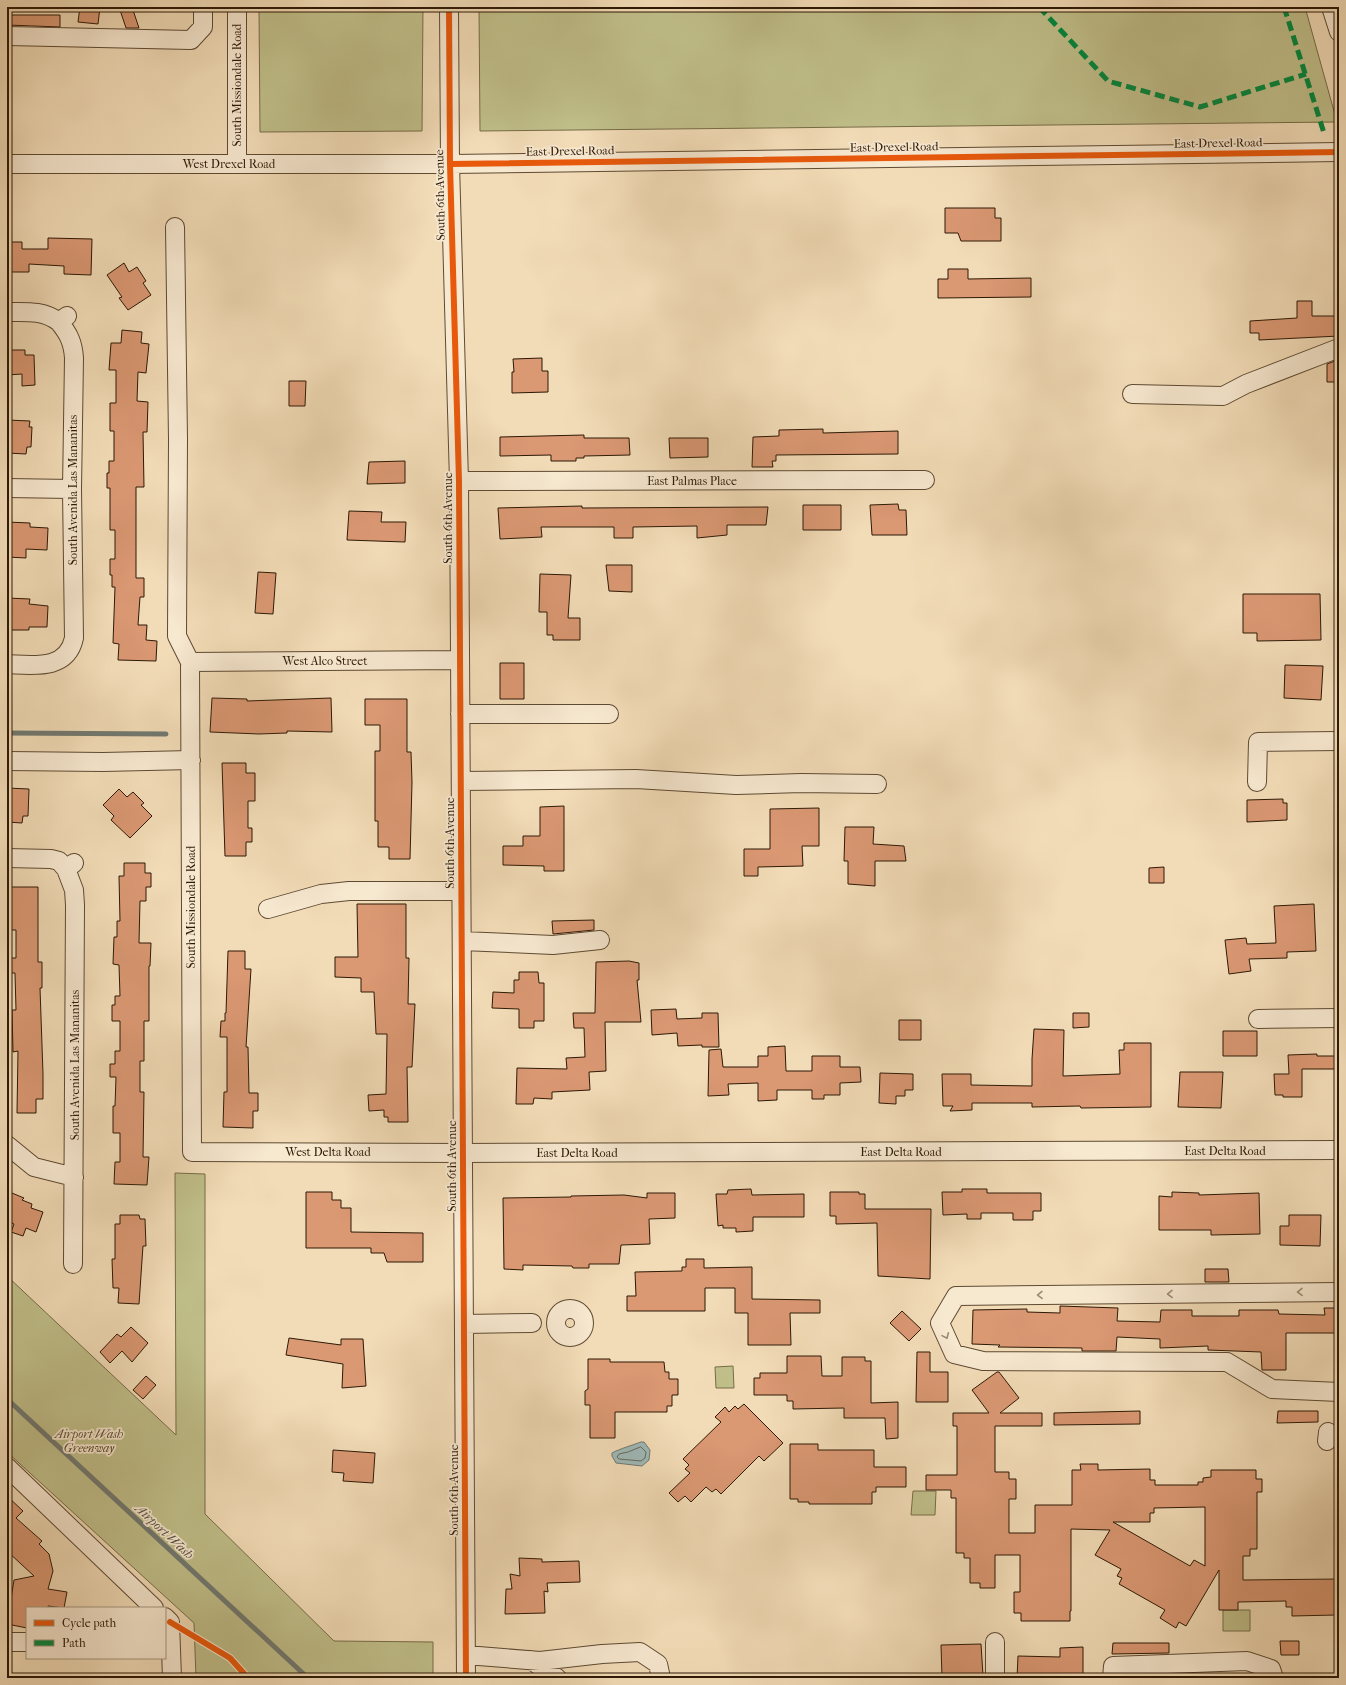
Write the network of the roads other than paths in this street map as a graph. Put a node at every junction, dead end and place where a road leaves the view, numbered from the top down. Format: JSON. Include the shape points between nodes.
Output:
{"nodes":[{"id":1,"x":203,"y":7,"type":"edge"},
{"id":2,"x":237,"y":7,"type":"edge"},
{"id":3,"x":449,"y":7,"type":"edge"},
{"id":4,"x":1331,"y":7,"type":"edge"},
{"id":5,"x":1339,"y":32,"type":"edge"},
{"id":6,"x":7,"y":36,"type":"edge"},
{"id":7,"x":1339,"y":152,"type":"edge"},
{"id":8,"x":7,"y":164,"type":"edge"},
{"id":9,"x":237,"y":164,"type":"junction"},
{"id":10,"x":450,"y":164,"type":"junction"},
{"id":11,"x":175,"y":226,"type":"dead end"},
{"id":12,"x":7,"y":312,"type":"edge"},
{"id":13,"x":1339,"y":348,"type":"edge"},
{"id":14,"x":1132,"y":394,"type":"dead end"},
{"id":15,"x":925,"y":480,"type":"dead end"},
{"id":16,"x":459,"y":481,"type":"junction"},
{"id":17,"x":7,"y":488,"type":"edge"},
{"id":18,"x":72,"y":489,"type":"junction"},
{"id":19,"x":460,"y":660,"type":"junction"},
{"id":20,"x":190,"y":662,"type":"junction"},
{"id":21,"x":7,"y":664,"type":"edge"},
{"id":22,"x":460,"y":714,"type":"junction"},
{"id":23,"x":610,"y":714,"type":"dead end"},
{"id":24,"x":1339,"y":741,"type":"edge"},
{"id":25,"x":191,"y":760,"type":"junction"},
{"id":26,"x":7,"y":761,"type":"edge"},
{"id":27,"x":461,"y":781,"type":"junction"},
{"id":28,"x":1257,"y":782,"type":"dead end"},
{"id":29,"x":877,"y":784,"type":"dead end"},
{"id":30,"x":7,"y":858,"type":"edge"},
{"id":31,"x":461,"y":891,"type":"junction"},
{"id":32,"x":268,"y":909,"type":"dead end"},
{"id":33,"x":600,"y":940,"type":"dead end"},
{"id":34,"x":462,"y":941,"type":"junction"},
{"id":35,"x":1339,"y":1018,"type":"edge"},
{"id":36,"x":1258,"y":1019,"type":"dead end"},
{"id":37,"x":7,"y":1145,"type":"edge"},
{"id":38,"x":1339,"y":1150,"type":"edge"},
{"id":39,"x":192,"y":1152,"type":"joint"},
{"id":40,"x":463,"y":1153,"type":"junction"},
{"id":41,"x":74,"y":1177,"type":"junction"},
{"id":42,"x":73,"y":1264,"type":"dead end"},
{"id":43,"x":1339,"y":1292,"type":"edge"},
{"id":44,"x":556,"y":1322,"type":"dead end"},
{"id":45,"x":464,"y":1324,"type":"junction"},
{"id":46,"x":1339,"y":1392,"type":"edge"},
{"id":47,"x":7,"y":1468,"type":"edge"},
{"id":48,"x":151,"y":1607,"type":"edge"},
{"id":49,"x":166,"y":1619,"type":"edge"},
{"id":50,"x":7,"y":1642,"type":"edge"},
{"id":51,"x":26,"y":1642,"type":"edge"},
{"id":52,"x":995,"y":1642,"type":"dead end"},
{"id":53,"x":466,"y":1656,"type":"junction"},
{"id":54,"x":531,"y":1660,"type":"junction"},
{"id":55,"x":172,"y":1678,"type":"edge"},
{"id":56,"x":466,"y":1678,"type":"edge"},
{"id":57,"x":557,"y":1678,"type":"edge"},
{"id":58,"x":661,"y":1678,"type":"edge"},
{"id":59,"x":995,"y":1678,"type":"edge"},
{"id":60,"x":1112,"y":1678,"type":"edge"},
{"id":61,"x":1274,"y":1678,"type":"edge"}],
"edges":[{"from":1,"to":6,"type":"street","via":[[203,27],[190,40]]},
{"from":2,"to":9,"type":"street","name":"South Missiondale Road"},
{"from":3,"to":10,"type":"street","name":"South 6th Avenue"},
{"from":4,"to":5,"type":"street"},
{"from":7,"to":10,"type":"street","name":"East Drexel Road"},
{"from":8,"to":9,"type":"street","name":"West Drexel Road"},
{"from":9,"to":10,"type":"street","name":"West Drexel Road"},
{"from":10,"to":16,"type":"street","name":"South 6th Avenue"},
{"from":11,"to":20,"type":"street","via":[[177,636]]},
{"from":12,"to":18,"type":"street","name":"South Avenida Las Mananitas","via":[[31,312],[63,319],[73,344]]},
{"from":13,"to":14,"type":"street","via":[[1246,384],[1223,396]]},
{"from":15,"to":16,"type":"street","name":"East Palmas Place"},
{"from":16,"to":19,"type":"street","name":"South 6th Avenue"},
{"from":17,"to":18,"type":"street"},
{"from":18,"to":21,"type":"street","name":"South Avenida Las Mananitas","via":[[72,648],[62,658],[49,664]]},
{"from":19,"to":20,"type":"street","name":"West Alco Street"},
{"from":19,"to":22,"type":"street","name":"South 6th Avenue"},
{"from":20,"to":25,"type":"street","name":"South Missiondale Road"},
{"from":22,"to":23,"type":"street"},
{"from":22,"to":27,"type":"street","name":"South 6th Avenue"},
{"from":24,"to":28,"type":"street","via":[[1258,742]]},
{"from":25,"to":26,"type":"street"},
{"from":25,"to":39,"type":"street","name":"South Missiondale Road"},
{"from":27,"to":29,"type":"street","via":[[636,779],[736,785]]},
{"from":27,"to":31,"type":"street","name":"South 6th Avenue"},
{"from":30,"to":41,"type":"street","name":"South Avenida Las Mananitas","via":[[51,859],[70,866],[75,905]]},
{"from":31,"to":32,"type":"street","via":[[362,891],[321,894]]},
{"from":31,"to":34,"type":"street","name":"South 6th Avenue"},
{"from":33,"to":34,"type":"street","via":[[553,945]]},
{"from":34,"to":40,"type":"street","name":"South 6th Avenue"},
{"from":35,"to":36,"type":"street"},
{"from":37,"to":41,"type":"street","via":[[34,1167]]},
{"from":38,"to":40,"type":"street","name":"East Delta Road"},
{"from":39,"to":40,"type":"street","name":"West Delta Road"},
{"from":40,"to":45,"type":"street","name":"South 6th Avenue"},
{"from":41,"to":42,"type":"street","name":"South Avenida Las Mananitas"},
{"from":43,"to":46,"type":"street","one_way":true,"via":[[956,1296],[940,1323],[954,1354],[983,1361],[1227,1362],[1272,1389]]},
{"from":44,"to":45,"type":"street"},
{"from":45,"to":53,"type":"street","name":"South 6th Avenue"},
{"from":47,"to":48,"type":"street"},
{"from":49,"to":55,"type":"street","via":[[170,1622]]},
{"from":50,"to":51,"type":"street"},
{"from":52,"to":59,"type":"street"},
{"from":53,"to":54,"type":"street"},
{"from":53,"to":56,"type":"street","name":"South 6th Avenue"},
{"from":54,"to":57,"type":"street"},
{"from":54,"to":58,"type":"street","via":[[640,1652],[658,1664]]},
{"from":60,"to":61,"type":"street","via":[[1113,1666],[1247,1661],[1270,1669]]}]}
